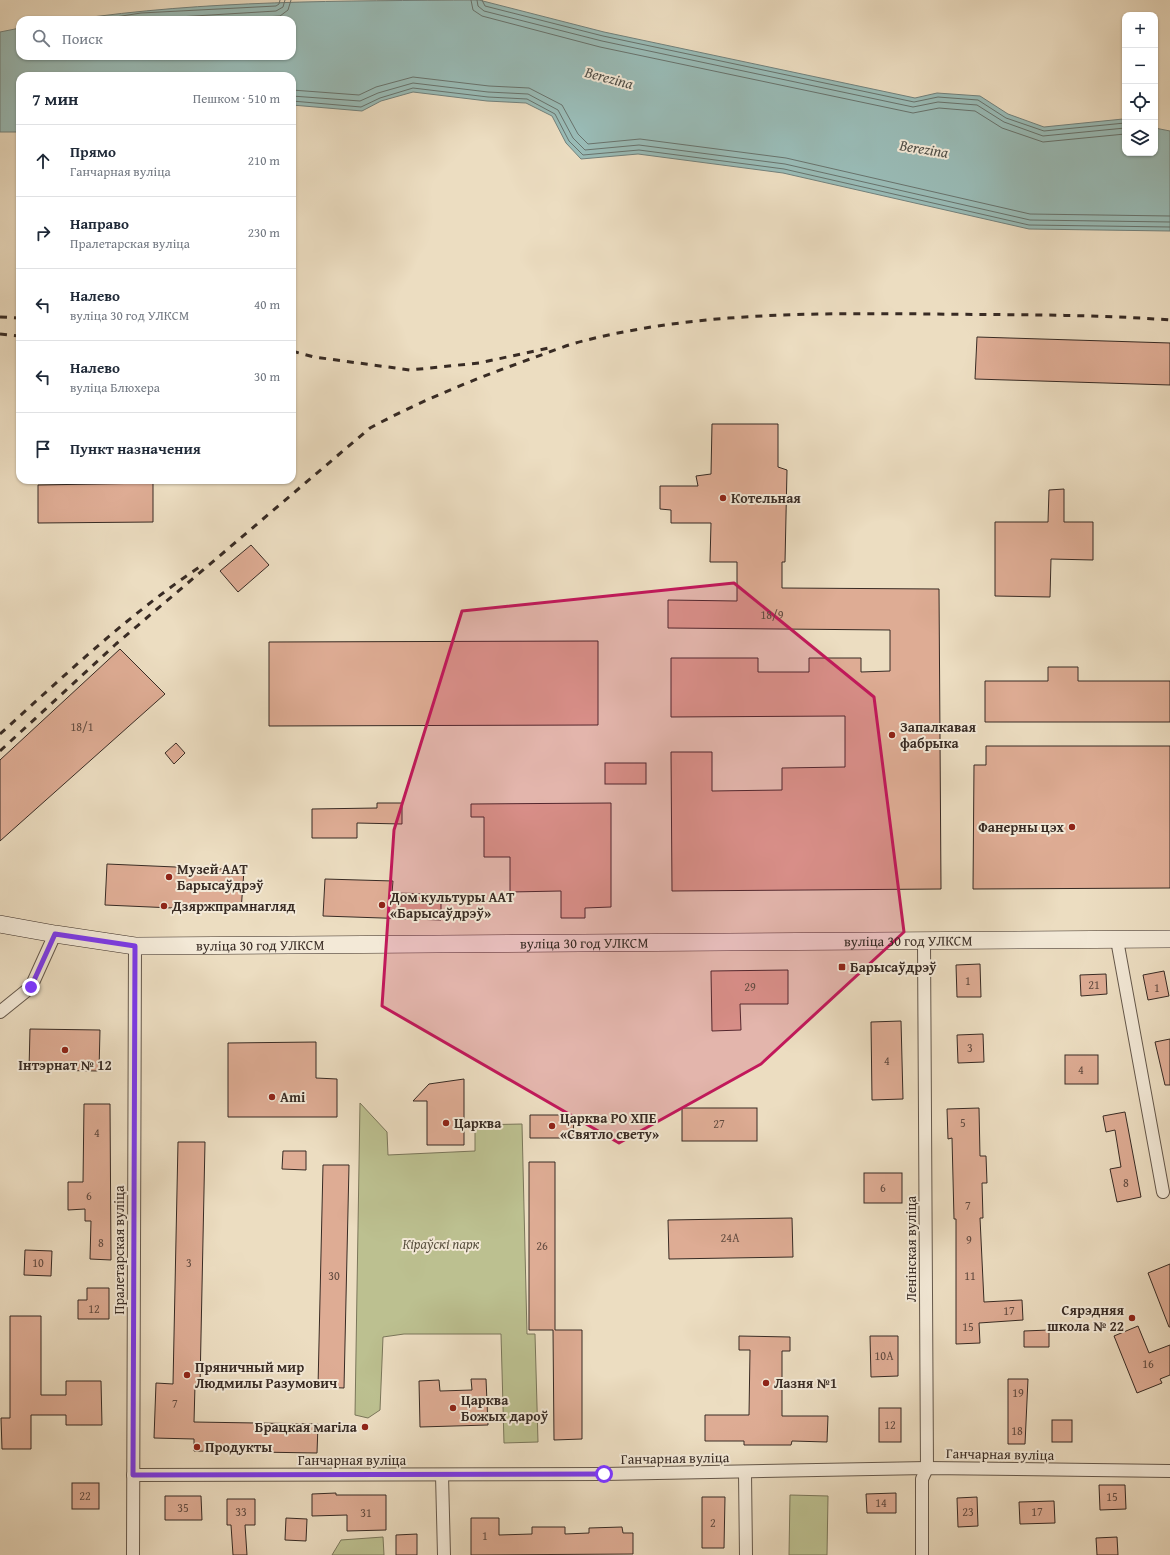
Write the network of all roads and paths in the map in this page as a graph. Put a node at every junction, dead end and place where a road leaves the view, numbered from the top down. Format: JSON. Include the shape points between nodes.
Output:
{"nodes":[{"id":1,"x":0,"y":924,"type":"edge"},
{"id":2,"x":55,"y":934,"type":"junction"},
{"id":3,"x":1170,"y":939,"type":"edge"},
{"id":4,"x":1117,"y":940,"type":"junction"},
{"id":5,"x":924,"y":942,"type":"junction"},
{"id":6,"x":135,"y":946,"type":"junction"},
{"id":7,"x":0,"y":1012,"type":"edge"},
{"id":8,"x":1163,"y":1192,"type":"dead end"},
{"id":9,"x":927,"y":1468,"type":"junction"},
{"id":10,"x":1170,"y":1471,"type":"edge"},
{"id":11,"x":745,"y":1473,"type":"junction"},
{"id":12,"x":133,"y":1475,"type":"junction"},
{"id":13,"x":442,"y":1475,"type":"junction"},
{"id":14,"x":133,"y":1555,"type":"edge"},
{"id":15,"x":444,"y":1555,"type":"edge"},
{"id":16,"x":746,"y":1555,"type":"edge"},
{"id":17,"x":922,"y":1555,"type":"edge"}],
"edges":[{"from":1,"to":2,"type":"main road","name":"вуліца 30 год УЛКСМ"},
{"from":2,"to":6,"type":"main road","name":"вуліца 30 год УЛКСМ"},
{"from":2,"to":7,"type":"street","via":[[31,987]]},
{"from":3,"to":4,"type":"main road","name":"вуліца 30 год УЛКСМ"},
{"from":4,"to":5,"type":"main road","name":"вуліца 30 год УЛКСМ"},
{"from":4,"to":8,"type":"street"},
{"from":5,"to":6,"type":"main road","name":"вуліца 30 год УЛКСМ"},
{"from":5,"to":9,"type":"street","name":"Ленінская вуліца"},
{"from":6,"to":12,"type":"street","name":"Пралетарская вуліца"},
{"from":9,"to":10,"type":"street","name":"Ганчарная вуліца"},
{"from":9,"to":11,"type":"street","name":"Ганчарная вуліца"},
{"from":9,"to":17,"type":"street","name":"Ленінская вуліца","via":[[922,1479]]},
{"from":11,"to":13,"type":"street","name":"Ганчарная вуліца"},
{"from":11,"to":16,"type":"street"},
{"from":12,"to":13,"type":"street","name":"Ганчарная вуліца"},
{"from":12,"to":14,"type":"street","name":"Пралетарская вуліца"},
{"from":13,"to":15,"type":"street"}]}
